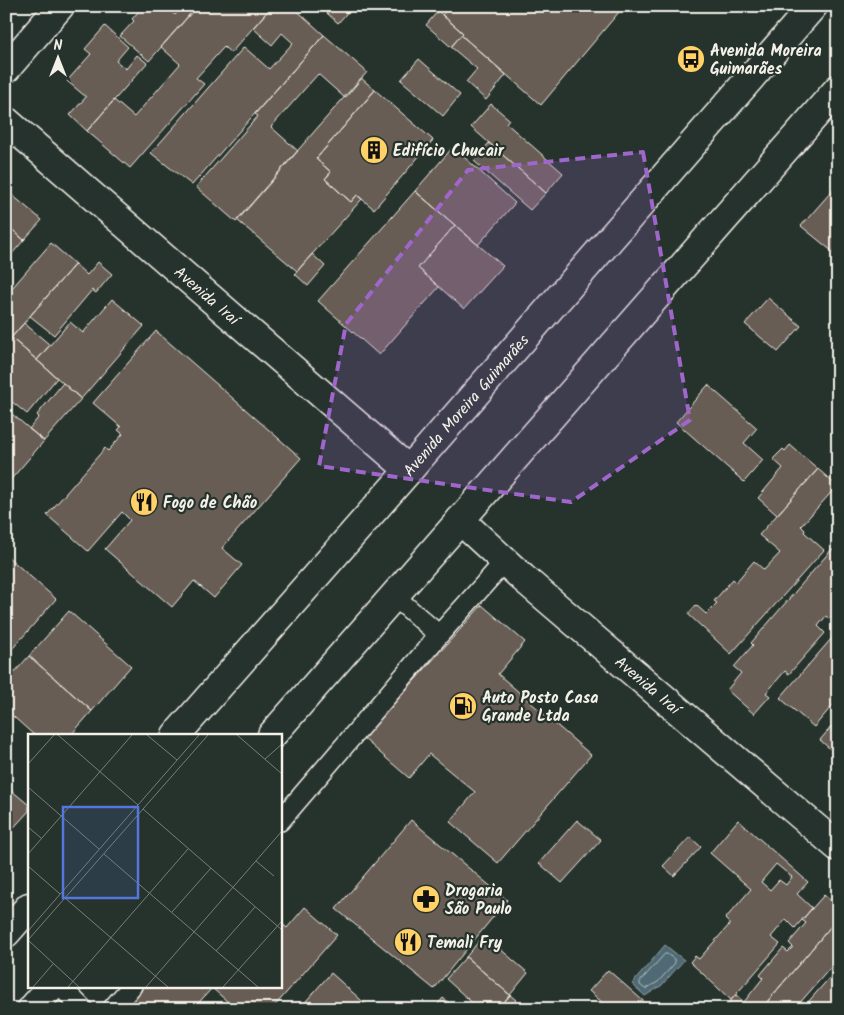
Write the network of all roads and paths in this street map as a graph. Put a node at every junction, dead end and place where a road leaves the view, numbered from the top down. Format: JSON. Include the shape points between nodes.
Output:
{"nodes":[{"id":1,"x":60,"y":6,"type":"edge"},
{"id":2,"x":813,"y":6,"type":"edge"},
{"id":3,"x":6,"y":69,"type":"edge"},
{"id":4,"x":838,"y":89,"type":"edge"},
{"id":5,"x":6,"y":121,"type":"edge"},
{"id":6,"x":409,"y":470,"type":"junction"},
{"id":7,"x":460,"y":520,"type":"junction"},
{"id":8,"x":504,"y":561,"type":"junction"},
{"id":9,"x":394,"y":596,"type":"junction"},
{"id":10,"x":439,"y":635,"type":"junction"},
{"id":11,"x":177,"y":734,"type":"edge"},
{"id":12,"x":273,"y":734,"type":"edge"},
{"id":13,"x":281,"y":820,"type":"edge"},
{"id":14,"x":838,"y":847,"type":"edge"},
{"id":15,"x":28,"y":908,"type":"edge"},
{"id":16,"x":6,"y":933,"type":"edge"},
{"id":17,"x":50,"y":988,"type":"edge"},
{"id":18,"x":62,"y":988,"type":"edge"},
{"id":19,"x":130,"y":988,"type":"edge"},
{"id":20,"x":32,"y":1009,"type":"edge"},
{"id":21,"x":83,"y":1009,"type":"edge"},
{"id":22,"x":112,"y":1009,"type":"edge"}],
"edges":[{"from":1,"to":3,"type":"main road"},
{"from":2,"to":6,"type":"main road","name":"Avenida Moreira Guimarães"},
{"from":4,"to":7,"type":"main road"},
{"from":5,"to":6,"type":"main road","name":"Avenida Iraí"},
{"from":6,"to":11,"type":"main road","name":"Avenida Moreira Guimarães"},
{"from":7,"to":8,"type":"main road","name":"Avenida Iraí"},
{"from":7,"to":9,"type":"main road"},
{"from":8,"to":10,"type":"lane"},
{"from":8,"to":14,"type":"main road","name":"Avenida Iraí"},
{"from":9,"to":10,"type":"lane"},
{"from":9,"to":12,"type":"main road"},
{"from":10,"to":13,"type":"lane"},
{"from":15,"to":16,"type":"main road"},
{"from":17,"to":20,"type":"main road"},
{"from":18,"to":21,"type":"lane"},
{"from":19,"to":22,"type":"lane"}]}
